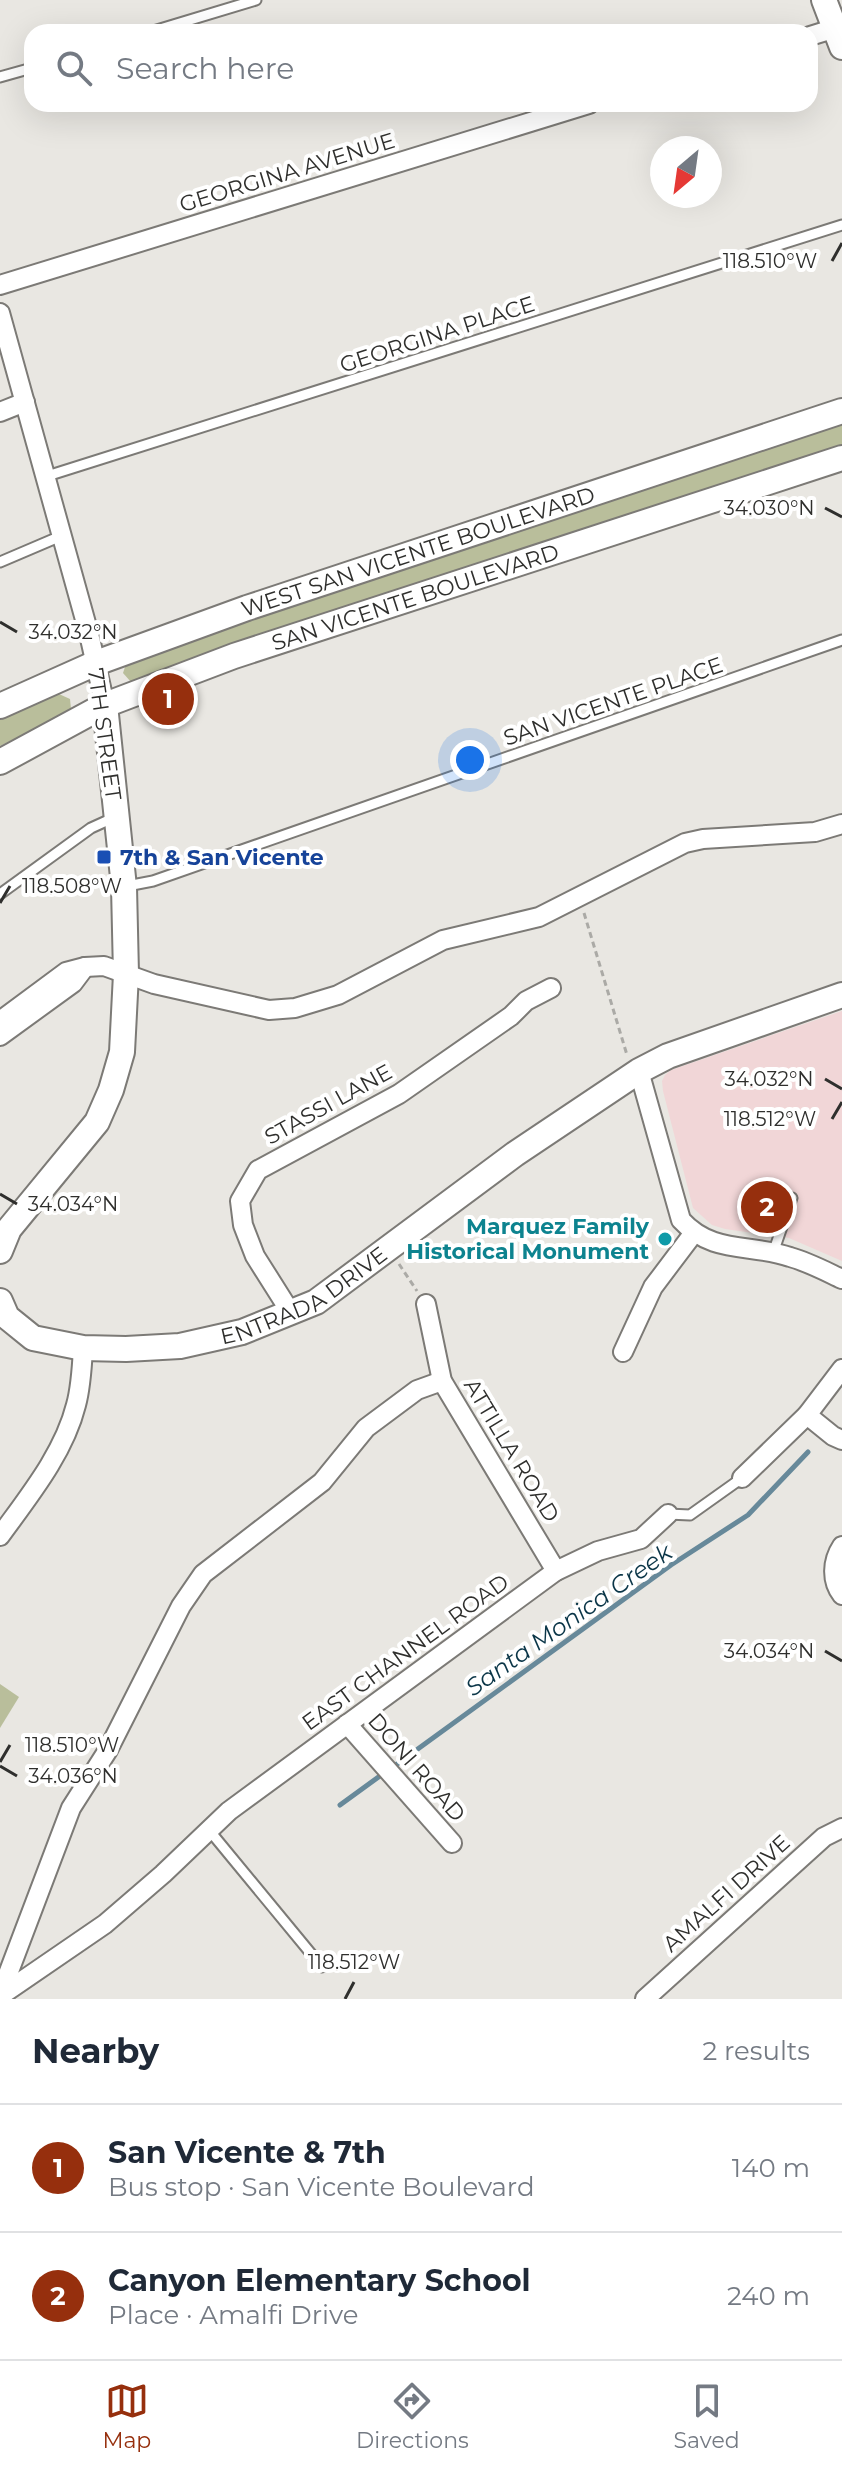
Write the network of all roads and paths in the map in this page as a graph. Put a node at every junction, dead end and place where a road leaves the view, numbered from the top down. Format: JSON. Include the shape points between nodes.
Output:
{"nodes":[{"id":1,"x":256,"y":0,"type":"edge"},
{"id":2,"x":824,"y":0,"type":"edge"},
{"id":3,"x":176,"y":24,"type":"edge"},
{"id":4,"x":840,"y":34,"type":"edge"},
{"id":5,"x":818,"y":35,"type":"edge"},
{"id":6,"x":24,"y":70,"type":"edge"},
{"id":7,"x":0,"y":77,"type":"edge"},
{"id":8,"x":563,"y":112,"type":"edge"},
{"id":9,"x":842,"y":225,"type":"edge"},
{"id":10,"x":0,"y":285,"type":"edge"},
{"id":11,"x":0,"y":313,"type":"edge"},
{"id":12,"x":25,"y":402,"type":"junction"},
{"id":13,"x":842,"y":411,"type":"edge"},
{"id":14,"x":0,"y":412,"type":"edge"},
{"id":15,"x":842,"y":458,"type":"edge"},
{"id":16,"x":44,"y":477,"type":"junction"},
{"id":17,"x":61,"y":536,"type":"junction"},
{"id":18,"x":0,"y":562,"type":"edge"},
{"id":19,"x":842,"y":640,"type":"edge"},
{"id":20,"x":96,"y":663,"type":"junction"},
{"id":21,"x":105,"y":705,"type":"junction"},
{"id":22,"x":0,"y":706,"type":"edge"},
{"id":23,"x":0,"y":762,"type":"edge"},
{"id":24,"x":116,"y":817,"type":"junction"},
{"id":25,"x":842,"y":824,"type":"edge"},
{"id":26,"x":124,"y":887,"type":"junction"},
{"id":27,"x":0,"y":894,"type":"edge"},
{"id":28,"x":585,"y":916,"type":"dead end"},
{"id":29,"x":85,"y":967,"type":"junction"},
{"id":30,"x":126,"y":974,"type":"junction"},
{"id":31,"x":551,"y":988,"type":"dead end"},
{"id":32,"x":842,"y":995,"type":"edge"},
{"id":33,"x":0,"y":1021,"type":"edge"},
{"id":34,"x":0,"y":1036,"type":"edge"},
{"id":35,"x":632,"y":1063,"type":"junction"},
{"id":36,"x":792,"y":1198,"type":"dead end"},
{"id":37,"x":693,"y":1234,"type":"junction"},
{"id":38,"x":0,"y":1251,"type":"edge"},
{"id":39,"x":773,"y":1253,"type":"junction"},
{"id":40,"x":398,"y":1263,"type":"dead end"},
{"id":41,"x":842,"y":1279,"type":"edge"},
{"id":42,"x":412,"y":1283,"type":"dead end"},
{"id":43,"x":426,"y":1304,"type":"dead end"},
{"id":44,"x":1,"y":1307,"type":"edge"},
{"id":45,"x":291,"y":1313,"type":"junction"},
{"id":46,"x":83,"y":1348,"type":"junction"},
{"id":47,"x":623,"y":1352,"type":"dead end"},
{"id":48,"x":842,"y":1369,"type":"edge"},
{"id":49,"x":442,"y":1381,"type":"junction"},
{"id":50,"x":807,"y":1415,"type":"junction"},
{"id":51,"x":842,"y":1440,"type":"edge"},
{"id":52,"x":742,"y":1478,"type":"joint"},
{"id":53,"x":668,"y":1514,"type":"joint"},
{"id":54,"x":0,"y":1536,"type":"edge"},
{"id":55,"x":842,"y":1546,"type":"edge"},
{"id":56,"x":556,"y":1571,"type":"junction"},
{"id":57,"x":842,"y":1595,"type":"edge"},
{"id":58,"x":347,"y":1724,"type":"junction"},
{"id":59,"x":842,"y":1828,"type":"edge"},
{"id":60,"x":209,"y":1830,"type":"junction"},
{"id":61,"x":452,"y":1843,"type":"dead end"},
{"id":62,"x":322,"y":1967,"type":"dead end"},
{"id":63,"x":0,"y":1996,"type":"edge"},
{"id":64,"x":645,"y":1999,"type":"edge"}],
"edges":[{"from":1,"to":3,"type":"lane"},
{"from":2,"to":4,"type":"main road"},
{"from":4,"to":5,"type":"street"},
{"from":6,"to":7,"type":"lane"},
{"from":8,"to":10,"type":"street","name":"GEORGINA AVENUE"},
{"from":9,"to":16,"type":"lane","name":"GEORGINA PLACE"},
{"from":11,"to":12,"type":"street","name":"7TH STREET"},
{"from":12,"to":14,"type":"street"},
{"from":12,"to":16,"type":"street","name":"7TH STREET"},
{"from":13,"to":20,"type":"main road","name":"WEST SAN VICENTE BOULEVARD"},
{"from":15,"to":21,"type":"main road","name":"SAN VICENTE BOULEVARD","via":[[234,656]]},
{"from":16,"to":17,"type":"street","name":"7TH STREET"},
{"from":17,"to":18,"type":"lane"},
{"from":17,"to":20,"type":"street","name":"7TH STREET"},
{"from":19,"to":26,"type":"lane","name":"SAN VICENTE PLACE"},
{"from":20,"to":21,"type":"street","name":"7TH STREET"},
{"from":20,"to":22,"type":"main road","name":"WEST SAN VICENTE BOULEVARD"},
{"from":21,"to":23,"type":"main road","name":"SAN VICENTE BOULEVARD"},
{"from":21,"to":24,"type":"main road","name":"7TH STREET"},
{"from":24,"to":26,"type":"main road","name":"7TH STREET"},
{"from":24,"to":27,"type":"lane","via":[[91,828]]},
{"from":25,"to":30,"type":"street","via":[[815,832],[685,843],[539,917],[443,940],[338,995],[295,1008],[269,1010]]},
{"from":26,"to":30,"type":"main road","name":"7TH STREET"},
{"from":28,"to":35,"type":"path"},
{"from":29,"to":30,"type":"street","via":[[104,966]]},
{"from":29,"to":33,"type":"street","via":[[66,972]]},
{"from":29,"to":34,"type":"street","via":[[73,983]]},
{"from":30,"to":38,"type":"main road","via":[[122,1052],[104,1109],[9,1229]]},
{"from":31,"to":45,"type":"street","name":"STASSI LANE","via":[[399,1094],[258,1170],[240,1201],[243,1225],[255,1256]]},
{"from":32,"to":35,"type":"main road","name":"ENTRADA DRIVE","via":[[668,1056]]},
{"from":35,"to":37,"type":"street","via":[[681,1220]]},
{"from":35,"to":45,"type":"main road","name":"ENTRADA DRIVE","via":[[346,1281]]},
{"from":36,"to":39,"type":"lane"},
{"from":37,"to":39,"type":"street"},
{"from":37,"to":47,"type":"street","via":[[653,1287]]},
{"from":39,"to":41,"type":"street"},
{"from":40,"to":42,"type":"path"},
{"from":43,"to":49,"type":"street","name":"ATTILLA ROAD"},
{"from":44,"to":46,"type":"main road","name":"ENTRADA DRIVE","via":[[33,1338]]},
{"from":45,"to":46,"type":"main road","name":"ENTRADA DRIVE","via":[[242,1332],[180,1346]]},
{"from":46,"to":54,"type":"street","via":[[77,1405],[67,1432]]},
{"from":48,"to":50,"type":"street","name":"EAST CHANNEL ROAD"},
{"from":49,"to":56,"type":"street","name":"ATTILLA ROAD"},
{"from":49,"to":63,"type":"street","via":[[417,1390],[366,1428],[322,1482],[203,1574],[71,1808]]},
{"from":50,"to":51,"type":"street"},
{"from":50,"to":52,"type":"street","name":"EAST CHANNEL ROAD"},
{"from":52,"to":53,"type":"lane","name":"EAST CHANNEL ROAD","via":[[690,1515]]},
{"from":53,"to":56,"type":"street","name":"EAST CHANNEL ROAD","via":[[641,1539]]},
{"from":55,"to":57,"type":"street","via":[[834,1572]]},
{"from":56,"to":58,"type":"street","name":"EAST CHANNEL ROAD"},
{"from":58,"to":60,"type":"street","name":"EAST CHANNEL ROAD"},
{"from":58,"to":61,"type":"street","name":"DONI ROAD"},
{"from":59,"to":64,"type":"street","name":"AMALFI DRIVE","via":[[824,1837]]},
{"from":60,"to":62,"type":"lane"},
{"from":60,"to":63,"type":"street","name":"EAST CHANNEL ROAD","via":[[105,1924]]}]}
